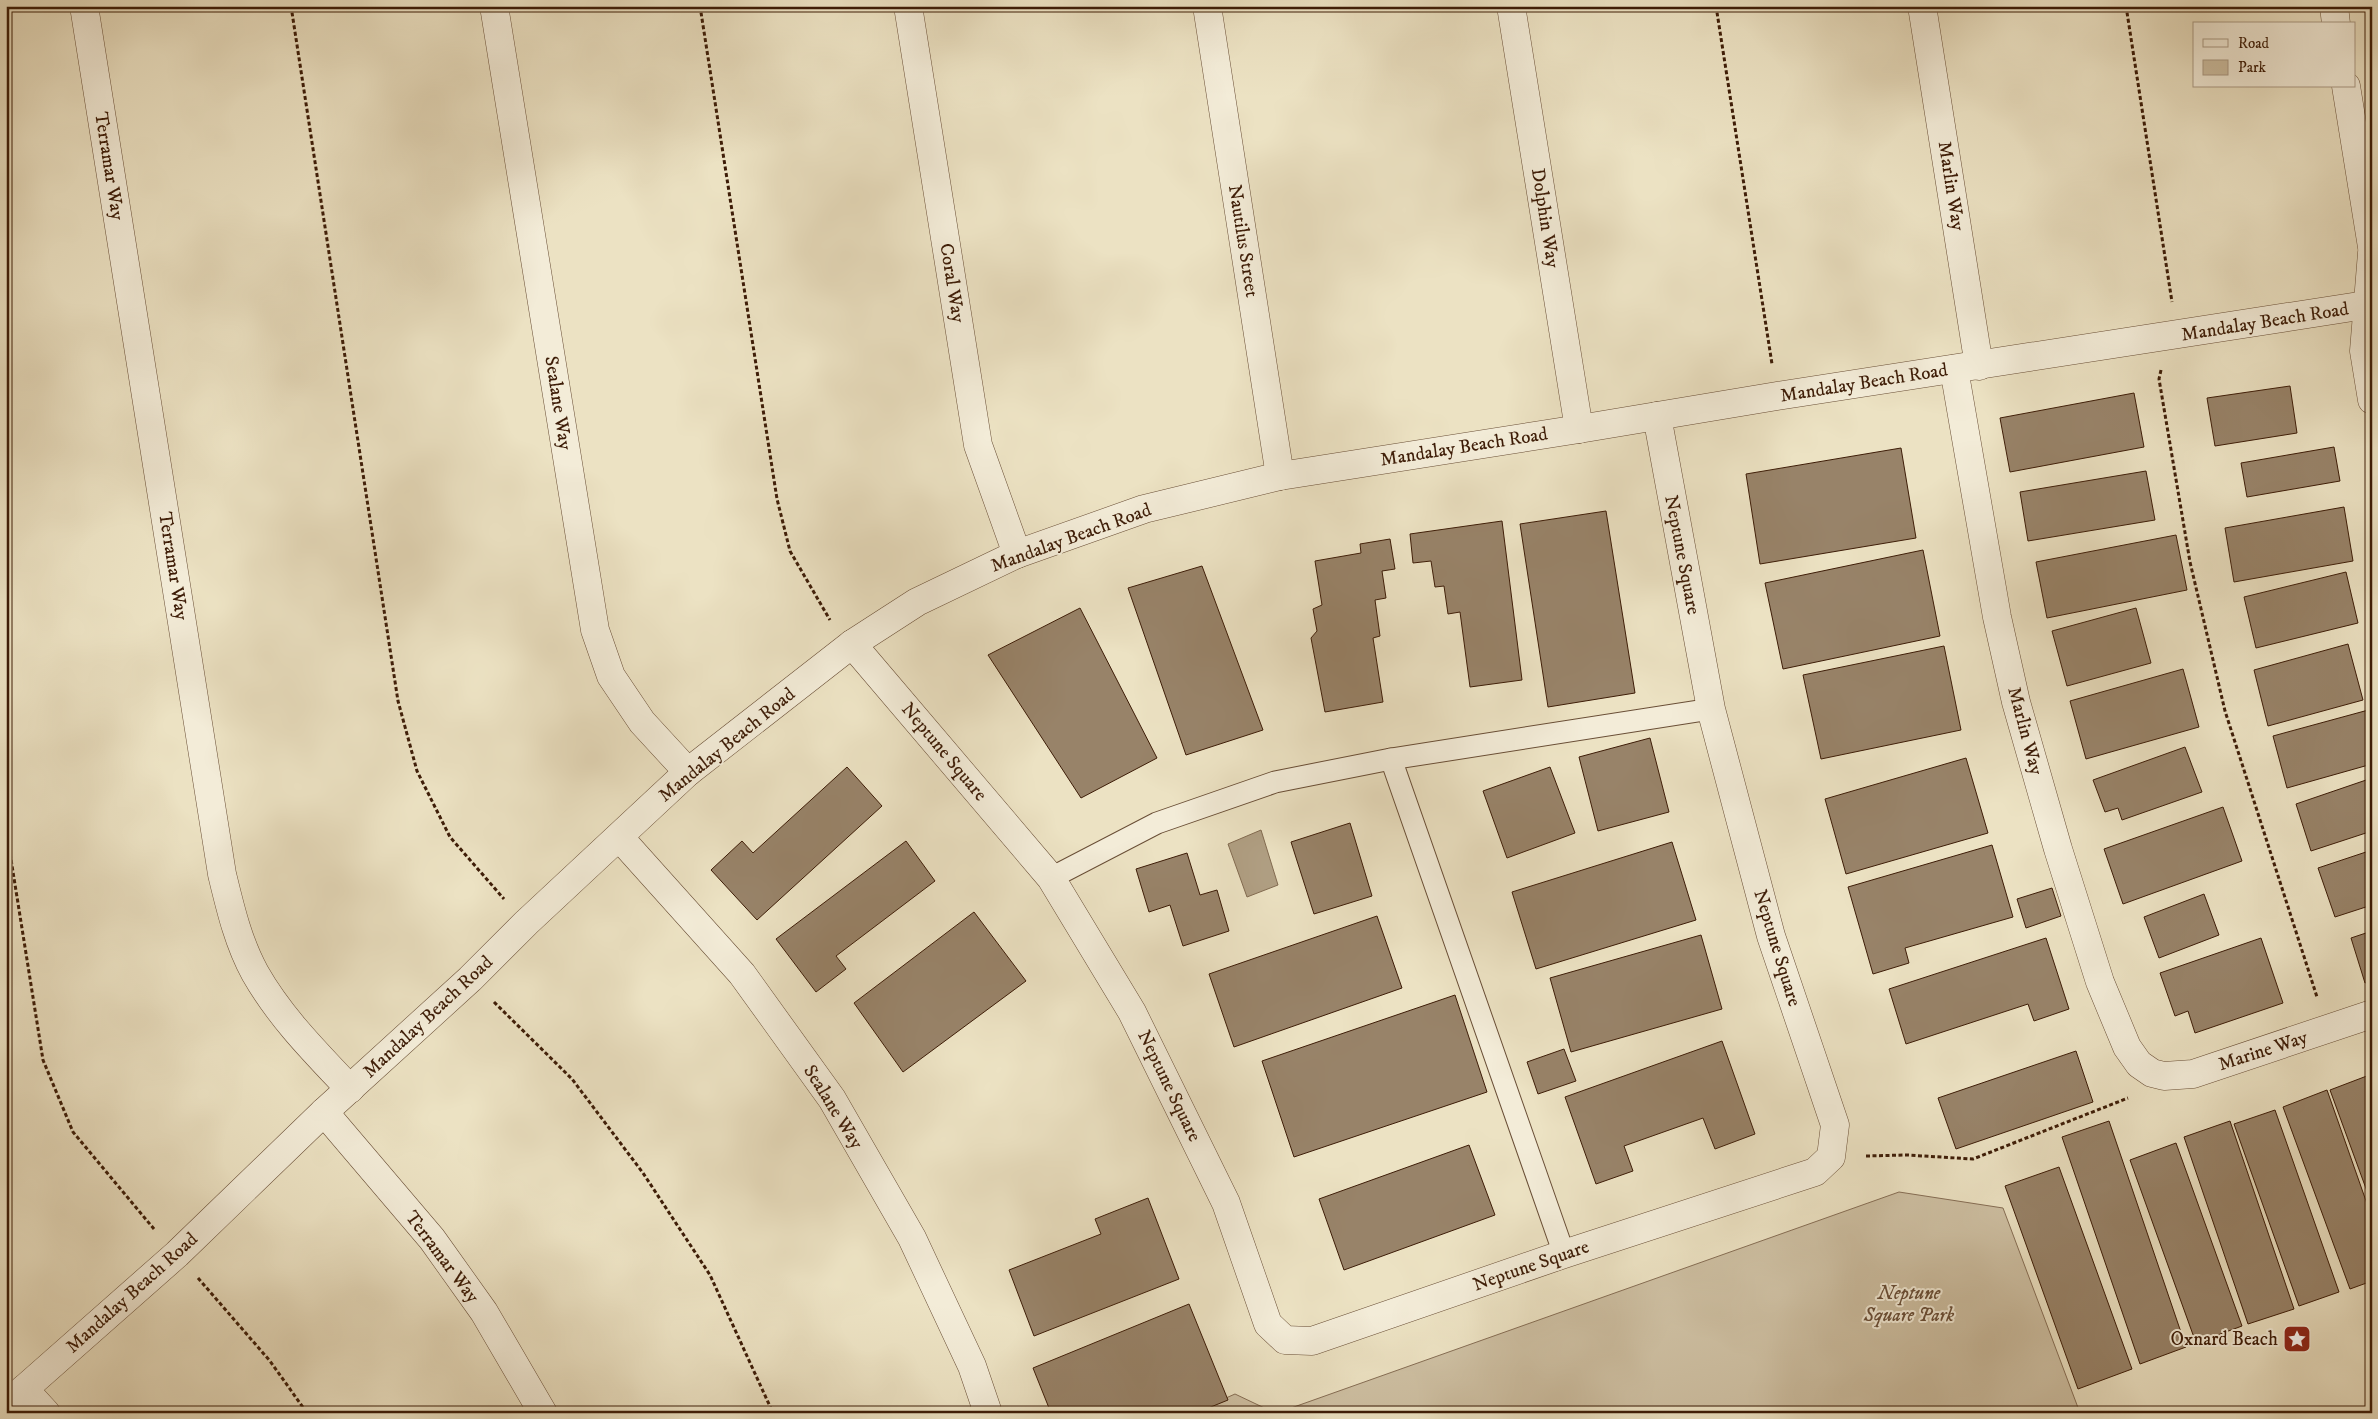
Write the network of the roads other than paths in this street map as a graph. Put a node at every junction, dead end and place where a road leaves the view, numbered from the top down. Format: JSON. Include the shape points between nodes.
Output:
{"nodes":[{"id":1,"x":84,"y":6,"type":"edge"},
{"id":2,"x":494,"y":6,"type":"edge"},
{"id":3,"x":908,"y":6,"type":"edge"},
{"id":4,"x":1207,"y":6,"type":"edge"},
{"id":5,"x":1511,"y":6,"type":"edge"},
{"id":6,"x":1922,"y":6,"type":"edge"},
{"id":7,"x":2334,"y":6,"type":"edge"},
{"id":8,"x":2336,"y":22,"type":"edge"},
{"id":9,"x":2346,"y":88,"type":"edge"},
{"id":10,"x":2372,"y":247,"type":"edge"},
{"id":11,"x":2372,"y":253,"type":"edge"},
{"id":12,"x":2369,"y":305,"type":"edge"},
{"id":13,"x":1967,"y":367,"type":"junction"},
{"id":14,"x":2372,"y":400,"type":"edge"},
{"id":15,"x":1657,"y":416,"type":"junction"},
{"id":16,"x":1579,"y":429,"type":"junction"},
{"id":17,"x":1280,"y":476,"type":"junction"},
{"id":18,"x":1017,"y":554,"type":"junction"},
{"id":19,"x":852,"y":644,"type":"junction"},
{"id":20,"x":1711,"y":709,"type":"junction"},
{"id":21,"x":1391,"y":759,"type":"junction"},
{"id":22,"x":688,"y":772,"type":"junction"},
{"id":23,"x":620,"y":838,"type":"junction"},
{"id":24,"x":1051,"y":878,"type":"junction"},
{"id":25,"x":2372,"y":1014,"type":"edge"},
{"id":26,"x":2152,"y":1073,"type":"joint"},
{"id":27,"x":350,"y":1089,"type":"junction"},
{"id":28,"x":324,"y":1112,"type":"junction"},
{"id":29,"x":1564,"y":1254,"type":"junction"},
{"id":30,"x":15,"y":1397,"type":"edge"},
{"id":31,"x":46,"y":1413,"type":"edge"},
{"id":32,"x":543,"y":1413,"type":"edge"},
{"id":33,"x":988,"y":1413,"type":"edge"}],
"edges":[{"from":1,"to":27,"type":"street","name":"Terramar Way","via":[[222,874],[235,926],[254,972],[287,1022]]},
{"from":2,"to":22,"type":"street","name":"Sealane Way","via":[[595,630],[611,676],[642,722]]},
{"from":3,"to":18,"type":"street","name":"Coral Way","via":[[978,445]]},
{"from":4,"to":17,"type":"street","name":"Nautilus Street"},
{"from":5,"to":16,"type":"street","name":"Dolphin Way"},
{"from":6,"to":13,"type":"street","name":"Marlin Way"},
{"from":7,"to":8,"type":"street"},
{"from":9,"to":10,"type":"street"},
{"from":11,"to":12,"type":"street"},
{"from":12,"to":13,"type":"street","name":"Mandalay Beach Road"},
{"from":12,"to":14,"type":"street","via":[[2364,351]]},
{"from":13,"to":15,"type":"street","name":"Mandalay Beach Road"},
{"from":13,"to":26,"type":"street","name":"Marlin Way","via":[[1997,617],[2016,702],[2100,982],[2127,1047],[2139,1064]]},
{"from":15,"to":16,"type":"street","name":"Mandalay Beach Road"},
{"from":15,"to":20,"type":"street","name":"Neptune Square"},
{"from":16,"to":17,"type":"street","name":"Mandalay Beach Road"},
{"from":17,"to":18,"type":"street","name":"Mandalay Beach Road","via":[[1144,509]]},
{"from":18,"to":19,"type":"street","name":"Mandalay Beach Road","via":[[917,602]]},
{"from":19,"to":22,"type":"street","name":"Mandalay Beach Road"},
{"from":19,"to":24,"type":"street","name":"Neptune Square"},
{"from":20,"to":21,"type":"lane"},
{"from":20,"to":29,"type":"street","name":"Neptune Square","via":[[1771,936],[1835,1125],[1831,1157],[1815,1172]]},
{"from":21,"to":24,"type":"lane","via":[[1275,782],[1157,823]]},
{"from":21,"to":29,"type":"lane"},
{"from":22,"to":23,"type":"street","name":"Mandalay Beach Road"},
{"from":23,"to":27,"type":"street","name":"Mandalay Beach Road"},
{"from":23,"to":33,"type":"street","name":"Sealane Way","via":[[742,974],[832,1099],[912,1238],[972,1366]]},
{"from":24,"to":29,"type":"street","name":"Neptune Square","via":[[1132,1012],[1226,1203],[1268,1324],[1285,1340],[1312,1341]]},
{"from":25,"to":26,"type":"street","name":"Marine Way","via":[[2193,1074]]},
{"from":27,"to":28,"type":"street","name":"Mandalay Beach Road"},
{"from":28,"to":30,"type":"street","name":"Mandalay Beach Road","via":[[177,1254]]},
{"from":28,"to":32,"type":"street","name":"Terramar Way","via":[[432,1239],[484,1312]]},
{"from":30,"to":31,"type":"street"}]}
